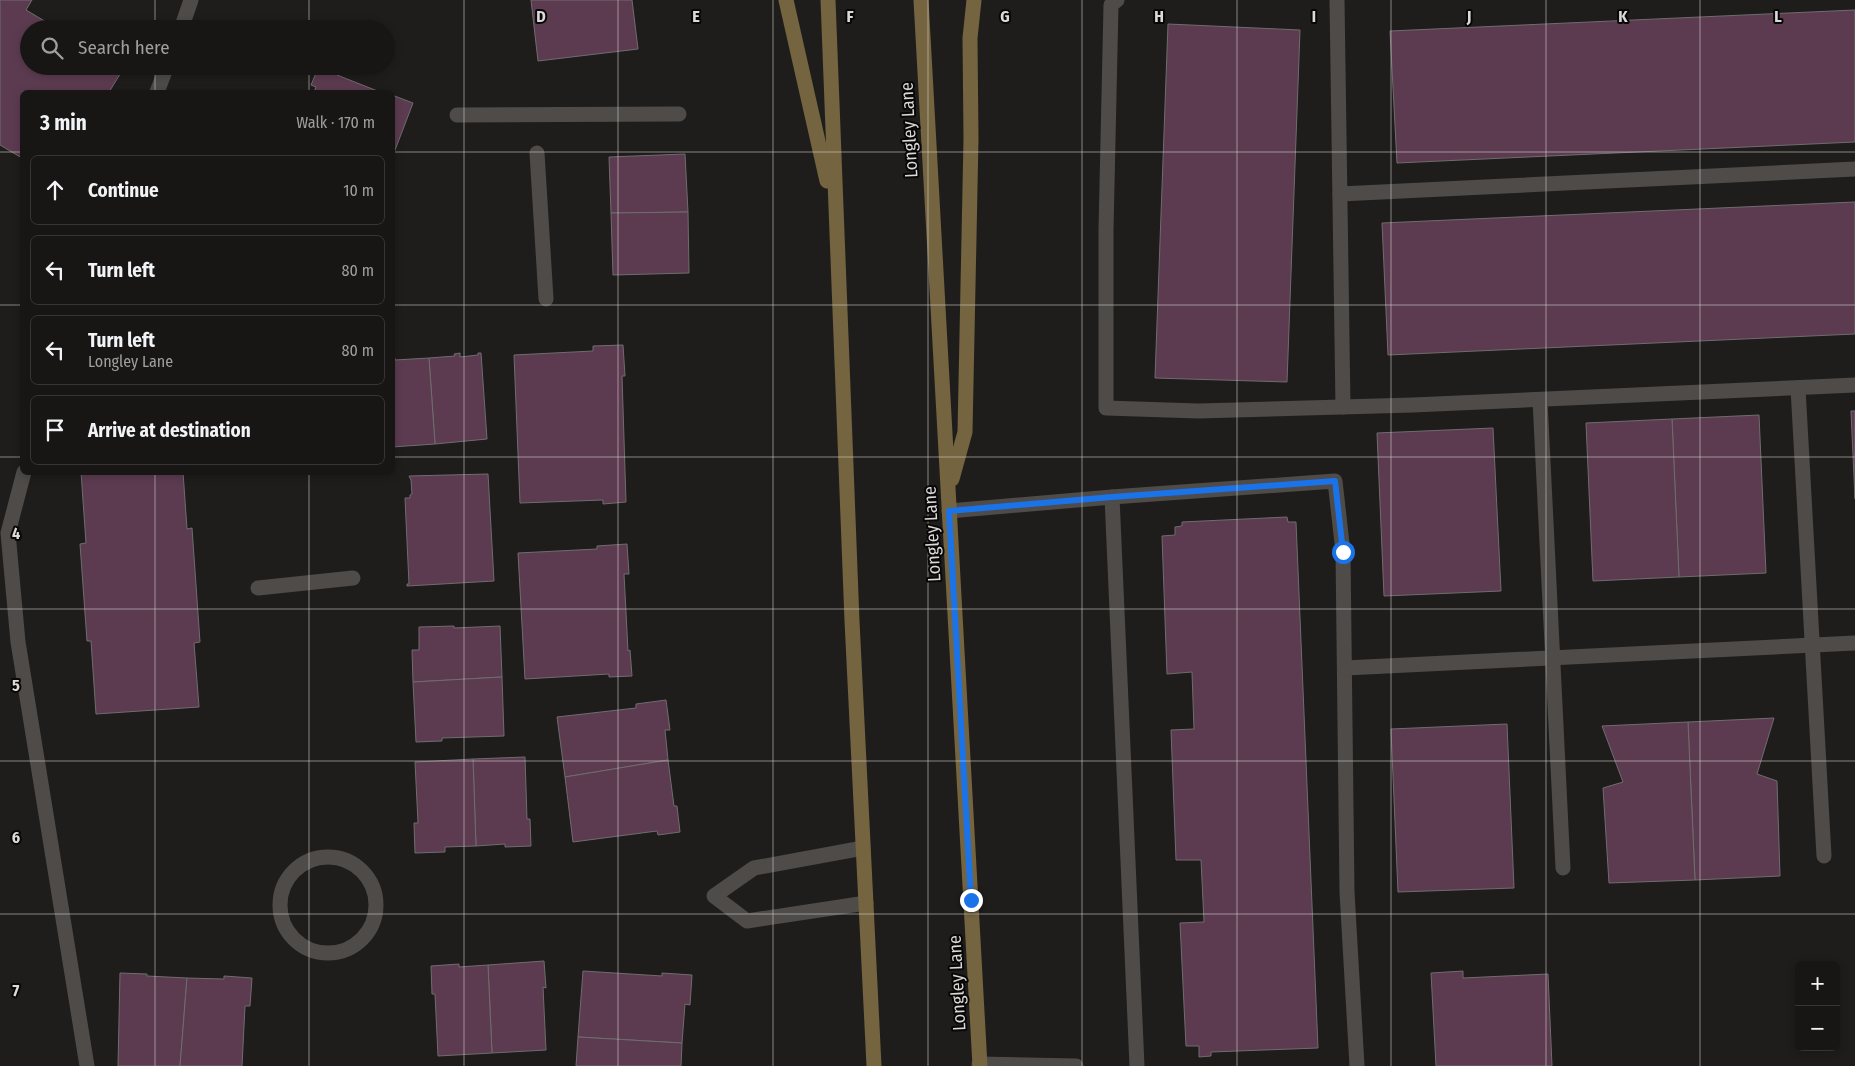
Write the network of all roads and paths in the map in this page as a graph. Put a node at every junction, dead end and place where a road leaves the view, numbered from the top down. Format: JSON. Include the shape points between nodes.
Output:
{"nodes":[{"id":1,"x":191,"y":0,"type":"edge"},
{"id":2,"x":786,"y":0,"type":"edge"},
{"id":3,"x":828,"y":0,"type":"edge"},
{"id":4,"x":921,"y":0,"type":"edge"},
{"id":5,"x":974,"y":0,"type":"edge"},
{"id":6,"x":1117,"y":0,"type":"edge"},
{"id":7,"x":1337,"y":0,"type":"edge"},
{"id":8,"x":184,"y":20,"type":"edge"},
{"id":9,"x":164,"y":75,"type":"edge"},
{"id":10,"x":158,"y":90,"type":"edge"},
{"id":11,"x":680,"y":114,"type":"dead end"},
{"id":12,"x":457,"y":115,"type":"dead end"},
{"id":13,"x":537,"y":153,"type":"dead end"},
{"id":14,"x":1855,"y":169,"type":"edge"},
{"id":15,"x":1340,"y":194,"type":"junction"},
{"id":16,"x":836,"y":219,"type":"junction"},
{"id":17,"x":546,"y":299,"type":"dead end"},
{"id":18,"x":1855,"y":386,"type":"edge"},
{"id":19,"x":1798,"y":388,"type":"junction"},
{"id":20,"x":1540,"y":400,"type":"junction"},
{"id":21,"x":1343,"y":407,"type":"junction"},
{"id":22,"x":23,"y":475,"type":"edge"},
{"id":23,"x":948,"y":493,"type":"junction"},
{"id":24,"x":1112,"y":497,"type":"junction"},
{"id":25,"x":949,"y":511,"type":"junction"},
{"id":26,"x":353,"y":578,"type":"dead end"},
{"id":27,"x":258,"y":588,"type":"dead end"},
{"id":28,"x":1855,"y":643,"type":"edge"},
{"id":29,"x":1812,"y":645,"type":"junction"},
{"id":30,"x":1552,"y":658,"type":"junction"},
{"id":31,"x":1345,"y":668,"type":"junction"},
{"id":32,"x":863,"y":848,"type":"junction"},
{"id":33,"x":1824,"y":856,"type":"dead end"},
{"id":34,"x":1563,"y":868,"type":"dead end"},
{"id":35,"x":375,"y":894,"type":"joint"},
{"id":36,"x":866,"y":903,"type":"junction"},
{"id":37,"x":980,"y":1065,"type":"edge"},
{"id":38,"x":88,"y":1066,"type":"edge"},
{"id":39,"x":874,"y":1066,"type":"edge"},
{"id":40,"x":1076,"y":1066,"type":"edge"},
{"id":41,"x":1137,"y":1066,"type":"edge"},
{"id":42,"x":1357,"y":1066,"type":"edge"}],
"edges":[{"from":1,"to":8,"type":"lane"},
{"from":2,"to":16,"type":"main road"},
{"from":3,"to":16,"type":"main road"},
{"from":4,"to":23,"type":"main road","name":"Longley Lane"},
{"from":5,"to":23,"type":"main road","via":[[970,38],[965,432]]},
{"from":6,"to":21,"type":"lane","via":[[1110,5],[1106,408],[1198,412]]},
{"from":7,"to":15,"type":"lane"},
{"from":9,"to":10,"type":"lane"},
{"from":11,"to":12,"type":"lane"},
{"from":13,"to":17,"type":"lane"},
{"from":14,"to":15,"type":"lane"},
{"from":15,"to":21,"type":"lane"},
{"from":16,"to":32,"type":"main road"},
{"from":18,"to":19,"type":"lane"},
{"from":19,"to":20,"type":"lane"},
{"from":19,"to":29,"type":"lane"},
{"from":20,"to":21,"type":"lane"},
{"from":20,"to":30,"type":"lane"},
{"from":22,"to":38,"type":"lane","via":[[8,533],[18,642]]},
{"from":23,"to":25,"type":"main road","name":"Longley Lane"},
{"from":24,"to":25,"type":"lane"},
{"from":24,"to":31,"type":"lane","via":[[1335,481],[1343,552]]},
{"from":24,"to":41,"type":"lane"},
{"from":25,"to":37,"type":"main road","name":"Longley Lane"},
{"from":26,"to":27,"type":"lane"},
{"from":28,"to":29,"type":"lane"},
{"from":29,"to":30,"type":"lane"},
{"from":29,"to":33,"type":"lane"},
{"from":30,"to":31,"type":"lane"},
{"from":30,"to":34,"type":"lane"},
{"from":31,"to":42,"type":"lane","via":[[1347,892]]},
{"from":32,"to":36,"type":"main road"},
{"from":32,"to":36,"type":"lane","via":[[754,868],[714,896],[747,921]]},
{"from":35,"to":35,"type":"lane","via":[[370,880],[360,869],[332,857],[317,859],[302,865],[283,889],[282,921],[291,936],[303,946],[318,953],[334,953],[350,948],[363,938],[376,910]]},
{"from":36,"to":39,"type":"main road"},
{"from":37,"to":40,"type":"lane"}]}
